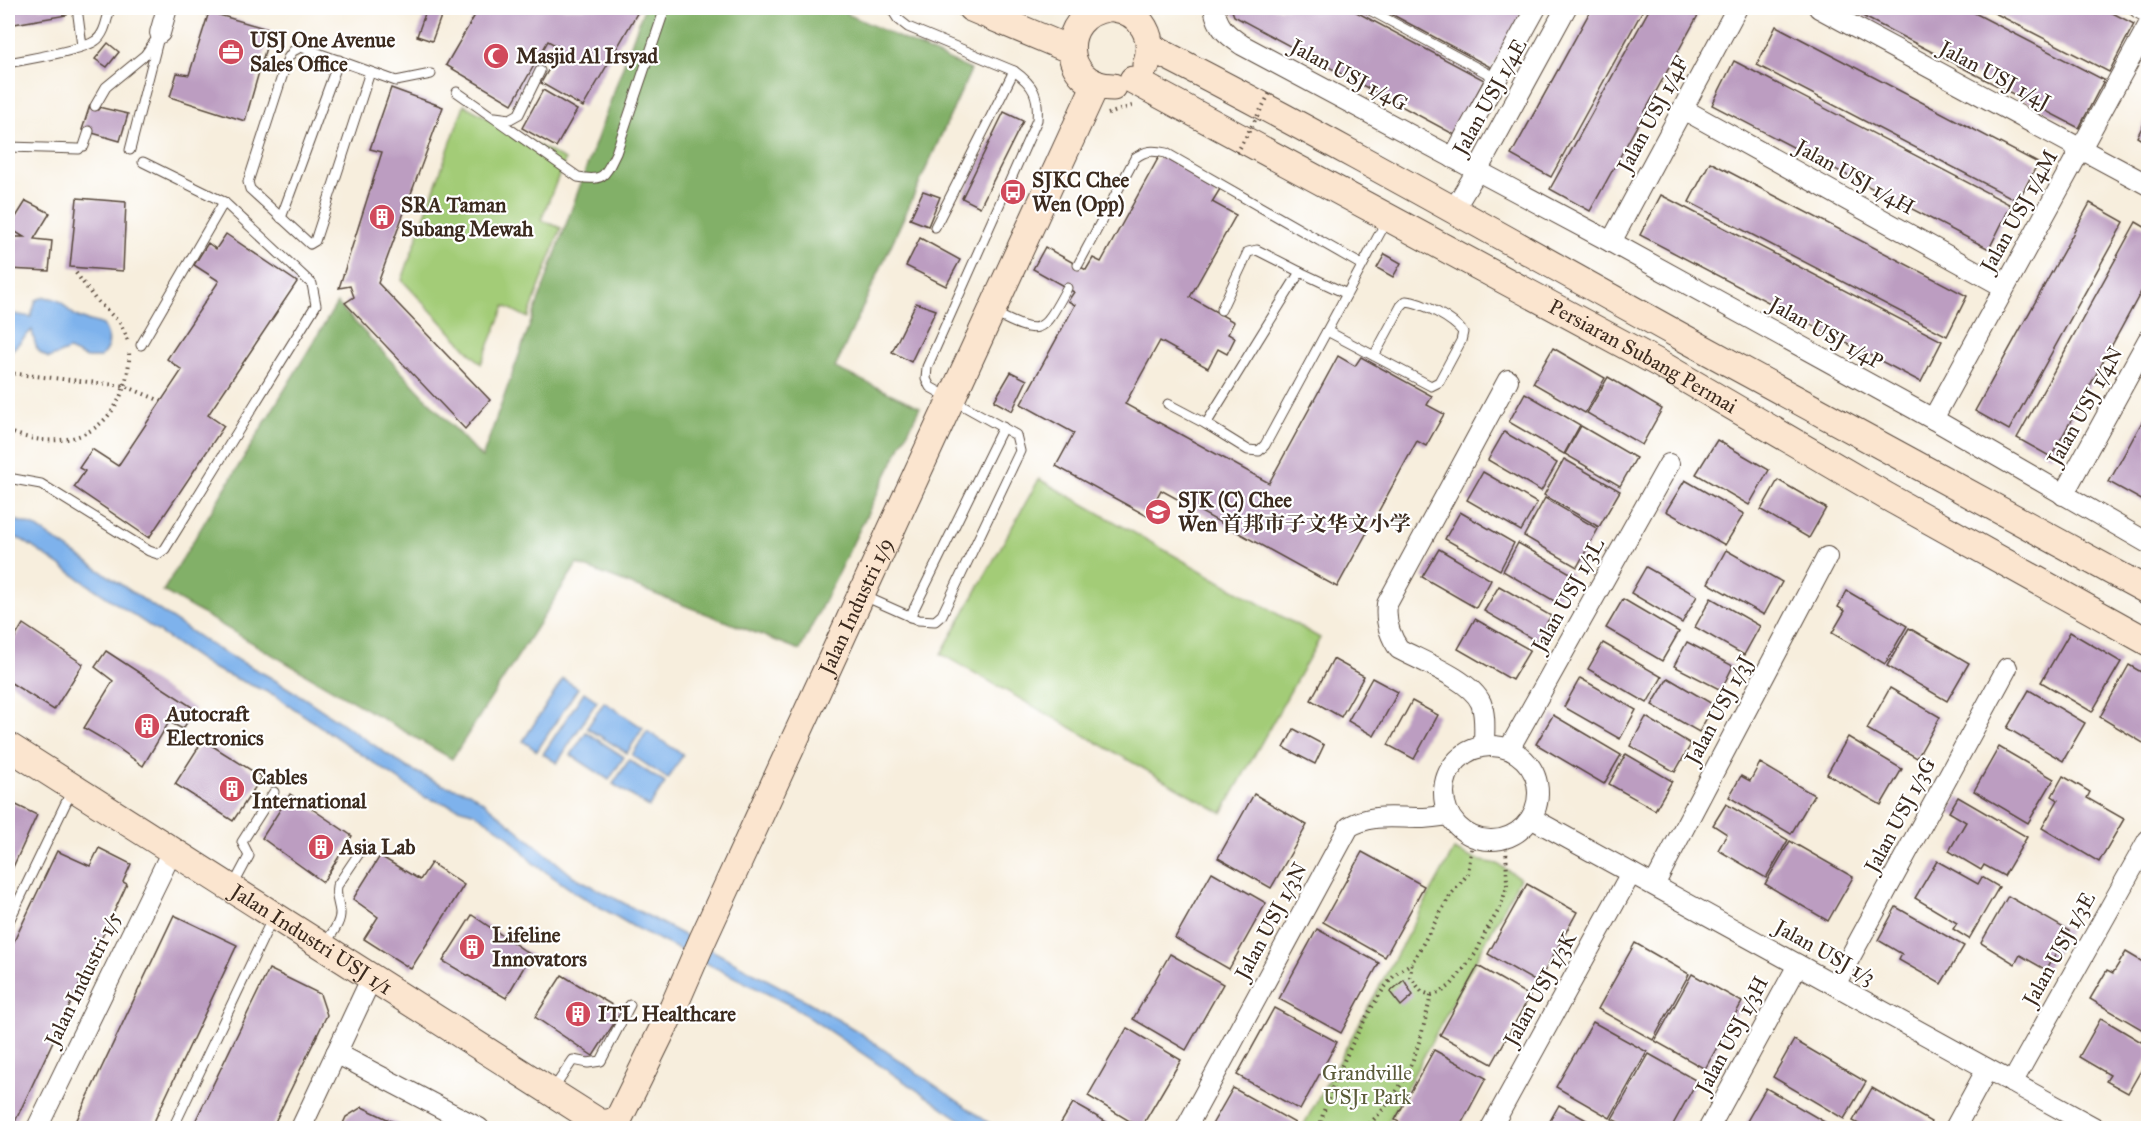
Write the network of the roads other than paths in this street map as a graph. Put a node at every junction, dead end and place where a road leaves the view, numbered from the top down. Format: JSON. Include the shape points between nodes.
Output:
{"nodes":[{"id":1,"x":77,"y":8,"type":"edge"},
{"id":2,"x":110,"y":8,"type":"edge"},
{"id":3,"x":167,"y":8,"type":"edge"},
{"id":4,"x":665,"y":8,"type":"edge"},
{"id":5,"x":891,"y":8,"type":"edge"},
{"id":6,"x":971,"y":8,"type":"edge"},
{"id":7,"x":1214,"y":8,"type":"edge"},
{"id":8,"x":1366,"y":8,"type":"edge"},
{"id":9,"x":1536,"y":8,"type":"edge"},
{"id":10,"x":1566,"y":8,"type":"edge"},
{"id":11,"x":1737,"y":8,"type":"edge"},
{"id":12,"x":1819,"y":8,"type":"edge"},
{"id":13,"x":2139,"y":8,"type":"edge"},
{"id":14,"x":1109,"y":10,"type":"edge"},
{"id":15,"x":2148,"y":13,"type":"edge"},
{"id":16,"x":2148,"y":26,"type":"edge"},
{"id":17,"x":160,"y":33,"type":"junction"},
{"id":18,"x":82,"y":46,"type":"junction"},
{"id":19,"x":1150,"y":47,"type":"junction"},
{"id":20,"x":1071,"y":50,"type":"junction"},
{"id":21,"x":339,"y":60,"type":"junction"},
{"id":22,"x":8,"y":63,"type":"edge"},
{"id":23,"x":1014,"y":70,"type":"junction"},
{"id":24,"x":540,"y":71,"type":"dead end"},
{"id":25,"x":370,"y":72,"type":"junction"},
{"id":26,"x":431,"y":74,"type":"dead end"},
{"id":27,"x":1496,"y":78,"type":"junction"},
{"id":28,"x":1133,"y":80,"type":"junction"},
{"id":29,"x":1096,"y":84,"type":"junction"},
{"id":30,"x":457,"y":92,"type":"dead end"},
{"id":31,"x":95,"y":106,"type":"dead end"},
{"id":32,"x":1683,"y":109,"type":"junction"},
{"id":33,"x":493,"y":117,"type":"junction"},
{"id":34,"x":89,"y":131,"type":"dead end"},
{"id":35,"x":8,"y":147,"type":"edge"},
{"id":36,"x":2081,"y":149,"type":"junction"},
{"id":37,"x":130,"y":150,"type":"dead end"},
{"id":38,"x":1453,"y":158,"type":"junction"},
{"id":39,"x":143,"y":162,"type":"dead end"},
{"id":40,"x":1477,"y":171,"type":"junction"},
{"id":41,"x":2148,"y":185,"type":"edge"},
{"id":42,"x":224,"y":202,"type":"junction"},
{"id":43,"x":1454,"y":209,"type":"junction"},
{"id":44,"x":1388,"y":217,"type":"junction"},
{"id":45,"x":281,"y":218,"type":"junction"},
{"id":46,"x":935,"y":227,"type":"dead end"},
{"id":47,"x":1611,"y":243,"type":"junction"},
{"id":48,"x":1078,"y":265,"type":"dead end"},
{"id":49,"x":1362,"y":265,"type":"junction"},
{"id":50,"x":1300,"y":272,"type":"junction"},
{"id":51,"x":2004,"y":287,"type":"junction"},
{"id":52,"x":1066,"y":288,"type":"dead end"},
{"id":53,"x":1347,"y":294,"type":"junction"},
{"id":54,"x":1221,"y":310,"type":"dead end"},
{"id":55,"x":991,"y":312,"type":"junction"},
{"id":56,"x":1327,"y":331,"type":"junction"},
{"id":57,"x":2148,"y":340,"type":"edge"},
{"id":58,"x":141,"y":345,"type":"dead end"},
{"id":59,"x":1374,"y":356,"type":"junction"},
{"id":60,"x":1508,"y":380,"type":"dead end"},
{"id":61,"x":951,"y":399,"type":"junction"},
{"id":62,"x":1168,"y":404,"type":"dead end"},
{"id":63,"x":1933,"y":419,"type":"junction"},
{"id":64,"x":1206,"y":424,"type":"junction"},
{"id":65,"x":1003,"y":427,"type":"junction"},
{"id":66,"x":1669,"y":464,"type":"dead end"},
{"id":67,"x":8,"y":478,"type":"edge"},
{"id":68,"x":2063,"y":495,"type":"junction"},
{"id":69,"x":2148,"y":543,"type":"edge"},
{"id":70,"x":1827,"y":557,"type":"dead end"},
{"id":71,"x":2148,"y":591,"type":"edge"},
{"id":72,"x":862,"y":595,"type":"junction"},
{"id":73,"x":910,"y":617,"type":"junction"},
{"id":74,"x":2148,"y":642,"type":"edge"},
{"id":75,"x":2007,"y":668,"type":"dead end"},
{"id":76,"x":8,"y":746,"type":"edge"},
{"id":77,"x":1484,"y":746,"type":"junction"},
{"id":78,"x":1509,"y":749,"type":"junction"},
{"id":79,"x":73,"y":787,"type":"junction"},
{"id":80,"x":274,"y":792,"type":"dead end"},
{"id":81,"x":1449,"y":815,"type":"junction"},
{"id":82,"x":1531,"y":818,"type":"junction"},
{"id":83,"x":2148,"y":840,"type":"edge"},
{"id":84,"x":364,"y":846,"type":"dead end"},
{"id":85,"x":172,"y":851,"type":"junction"},
{"id":86,"x":1631,"y":873,"type":"junction"},
{"id":87,"x":1654,"y":885,"type":"junction"},
{"id":88,"x":232,"y":888,"type":"junction"},
{"id":89,"x":274,"y":915,"type":"junction"},
{"id":90,"x":8,"y":923,"type":"edge"},
{"id":91,"x":323,"y":946,"type":"junction"},
{"id":92,"x":1798,"y":965,"type":"junction"},
{"id":93,"x":372,"y":977,"type":"junction"},
{"id":94,"x":1835,"y":985,"type":"junction"},
{"id":95,"x":630,"y":1005,"type":"dead end"},
{"id":96,"x":336,"y":1053,"type":"junction"},
{"id":97,"x":1987,"y":1069,"type":"junction"},
{"id":98,"x":2012,"y":1083,"type":"junction"},
{"id":99,"x":552,"y":1091,"type":"junction"},
{"id":100,"x":616,"y":1123,"type":"edge"},
{"id":101,"x":37,"y":1128,"type":"edge"},
{"id":102,"x":173,"y":1128,"type":"edge"},
{"id":103,"x":300,"y":1128,"type":"edge"},
{"id":104,"x":479,"y":1128,"type":"edge"},
{"id":105,"x":1186,"y":1128,"type":"edge"},
{"id":106,"x":1491,"y":1128,"type":"edge"},
{"id":107,"x":1709,"y":1128,"type":"edge"},
{"id":108,"x":1955,"y":1128,"type":"edge"},
{"id":109,"x":2095,"y":1128,"type":"edge"}],
"edges":[{"from":1,"to":18,"type":"lane"},
{"from":2,"to":18,"type":"lane","via":[[96,41]]},
{"from":3,"to":17,"type":"street"},
{"from":4,"to":33,"type":"lane","via":[[616,153],[605,174],[594,180],[578,177]]},
{"from":5,"to":23,"type":"lane","via":[[908,27]]},
{"from":6,"to":20,"type":"main road"},
{"from":7,"to":38,"type":"street","name":"Jalan USJ 1/4G","via":[[1224,33],[1242,45]]},
{"from":8,"to":27,"type":"lane"},
{"from":9,"to":27,"type":"street"},
{"from":10,"to":40,"type":"street","name":"Jalan USJ 1/4E"},
{"from":11,"to":32,"type":"street","name":"Jalan USJ 1/4F"},
{"from":12,"to":36,"type":"street","name":"Jalan USJ 1/4J"},
{"from":13,"to":15,"type":"street"},
{"from":14,"to":19,"type":"main road","via":[[1146,28]]},
{"from":14,"to":20,"type":"main road","via":[[1074,30]]},
{"from":16,"to":36,"type":"street","name":"Jalan USJ 1/4M"},
{"from":17,"to":31,"type":"lane","via":[[145,55],[106,87]]},
{"from":17,"to":37,"type":"lane"},
{"from":18,"to":22,"type":"lane"},
{"from":19,"to":28,"type":"main road","via":[[1146,65]]},
{"from":19,"to":43,"type":"main road","name":"Persiaran Subang Permai"},
{"from":20,"to":29,"type":"main road","via":[[1078,71]]},
{"from":21,"to":25,"type":"lane"},
{"from":21,"to":45,"type":"lane"},
{"from":21,"to":45,"type":"lane","via":[[301,47],[288,58],[248,182],[250,189]]},
{"from":23,"to":46,"type":"lane"},
{"from":23,"to":61,"type":"lane","via":[[1034,90],[1037,120],[927,367],[930,387]]},
{"from":24,"to":33,"type":"lane","via":[[519,114],[510,119]]},
{"from":25,"to":26,"type":"lane","via":[[396,81]]},
{"from":25,"to":45,"type":"lane","via":[[315,241],[310,244]]},
{"from":27,"to":38,"type":"street"},
{"from":28,"to":29,"type":"main road","via":[[1115,87]]},
{"from":28,"to":44,"type":"main road","name":"Persiaran Subang Permai"},
{"from":29,"to":55,"type":"main road","name":"Jalan Industri 1/9"},
{"from":30,"to":33,"type":"lane"},
{"from":32,"to":47,"type":"street","name":"Jalan USJ 1/4F"},
{"from":32,"to":51,"type":"street","name":"Jalan USJ 1/4H"},
{"from":34,"to":35,"type":"lane","via":[[82,148]]},
{"from":36,"to":41,"type":"street","name":"Jalan USJ 1/4J"},
{"from":36,"to":51,"type":"street","name":"Jalan USJ 1/4M"},
{"from":38,"to":40,"type":"street","name":"Jalan USJ 1/4G"},
{"from":39,"to":42,"type":"lane"},
{"from":40,"to":43,"type":"street","name":"Jalan USJ 1/4E"},
{"from":40,"to":47,"type":"street","name":"Jalan USJ 1/4P"},
{"from":42,"to":58,"type":"lane"},
{"from":42,"to":67,"type":"lane","via":[[312,284],[316,305],[165,549],[158,554],[149,551],[41,484]]},
{"from":43,"to":71,"type":"main road","name":"Persiaran Subang Permai"},
{"from":44,"to":49,"type":"lane"},
{"from":44,"to":74,"type":"main road","name":"Persiaran Subang Permai","via":[[1660,364]]},
{"from":47,"to":63,"type":"street","name":"Jalan USJ 1/4P"},
{"from":48,"to":49,"type":"lane","via":[[1135,158],[1156,151],[1166,153]]},
{"from":49,"to":53,"type":"lane"},
{"from":50,"to":53,"type":"lane"},
{"from":50,"to":54,"type":"lane","via":[[1257,250],[1248,252]]},
{"from":50,"to":64,"type":"lane"},
{"from":51,"to":63,"type":"street","name":"Jalan USJ 1/4M"},
{"from":52,"to":55,"type":"lane","via":[[1050,320],[1042,326],[1030,329]]},
{"from":53,"to":56,"type":"lane"},
{"from":55,"to":61,"type":"main road","name":"Jalan Industri 1/9"},
{"from":56,"to":59,"type":"lane"},
{"from":56,"to":64,"type":"lane","via":[[1259,451],[1248,450]]},
{"from":57,"to":68,"type":"street","name":"Jalan USJ 1/4N"},
{"from":59,"to":59,"type":"lane","via":[[1431,386],[1439,382],[1462,332],[1456,323],[1406,301]]},
{"from":60,"to":77,"type":"street","via":[[1388,604],[1386,615],[1392,640],[1399,649],[1472,690],[1484,718]]},
{"from":61,"to":65,"type":"lane"},
{"from":61,"to":72,"type":"main road","name":"Jalan Industri 1/9"},
{"from":62,"to":64,"type":"lane"},
{"from":63,"to":68,"type":"street","name":"Jalan USJ 1/4P"},
{"from":65,"to":73,"type":"lane"},
{"from":65,"to":73,"type":"lane","via":[[1016,435],[1020,451],[942,615],[935,621]]},
{"from":66,"to":78,"type":"street","name":"Jalan USJ 1/3L"},
{"from":68,"to":69,"type":"street","name":"Jalan USJ 1/4P"},
{"from":70,"to":87,"type":"street","name":"Jalan USJ 1/3J"},
{"from":72,"to":73,"type":"lane"},
{"from":72,"to":100,"type":"main road","name":"Jalan Industri 1/9"},
{"from":75,"to":94,"type":"street","name":"Jalan USJ 1/3G"},
{"from":76,"to":79,"type":"main road","name":"Jalan Industri USJ 1/1"},
{"from":77,"to":78,"type":"street"},
{"from":77,"to":81,"type":"street","via":[[1467,752],[1454,764],[1446,780],[1444,798]]},
{"from":78,"to":82,"type":"street","via":[[1533,771],[1538,787]]},
{"from":79,"to":85,"type":"main road","name":"Jalan Industri USJ 1/1"},
{"from":79,"to":90,"type":"lane"},
{"from":80,"to":88,"type":"lane","via":[[242,842],[249,856]]},
{"from":81,"to":82,"type":"street","via":[[1459,828],[1489,841],[1520,831]]},
{"from":81,"to":105,"type":"street","name":"Jalan USJ 1/3N","via":[[1374,817],[1349,827]]},
{"from":82,"to":86,"type":"street","name":"Jalan USJ 1/3"},
{"from":83,"to":98,"type":"street","name":"Jalan USJ 1/3E"},
{"from":84,"to":91,"type":"lane","via":[[337,886],[339,920]]},
{"from":85,"to":88,"type":"main road","name":"Jalan Industri USJ 1/1"},
{"from":85,"to":101,"type":"street","name":"Jalan Industri 1/5"},
{"from":86,"to":87,"type":"street","name":"Jalan USJ 1/3"},
{"from":86,"to":106,"type":"street","name":"Jalan USJ 1/3K"},
{"from":87,"to":92,"type":"street","name":"Jalan USJ 1/3"},
{"from":88,"to":89,"type":"main road","name":"Jalan Industri USJ 1/1"},
{"from":89,"to":91,"type":"main road","name":"Jalan Industri USJ 1/1"},
{"from":89,"to":102,"type":"lane"},
{"from":91,"to":93,"type":"main road","name":"Jalan Industri USJ 1/1"},
{"from":92,"to":94,"type":"street","name":"Jalan USJ 1/3"},
{"from":92,"to":107,"type":"street","name":"Jalan USJ 1/3H"},
{"from":93,"to":96,"type":"street"},
{"from":93,"to":99,"type":"main road","name":"Jalan Industri USJ 1/1"},
{"from":94,"to":97,"type":"street","name":"Jalan USJ 1/3"},
{"from":95,"to":99,"type":"lane","via":[[601,1061],[573,1060]]},
{"from":96,"to":103,"type":"street"},
{"from":96,"to":104,"type":"street"},
{"from":97,"to":98,"type":"street","name":"Jalan USJ 1/3"},
{"from":97,"to":108,"type":"street"},
{"from":98,"to":109,"type":"street","name":"Jalan USJ 1/3"},
{"from":99,"to":100,"type":"main road","name":"Jalan Industri USJ 1/1","via":[[600,1123]]}]}
